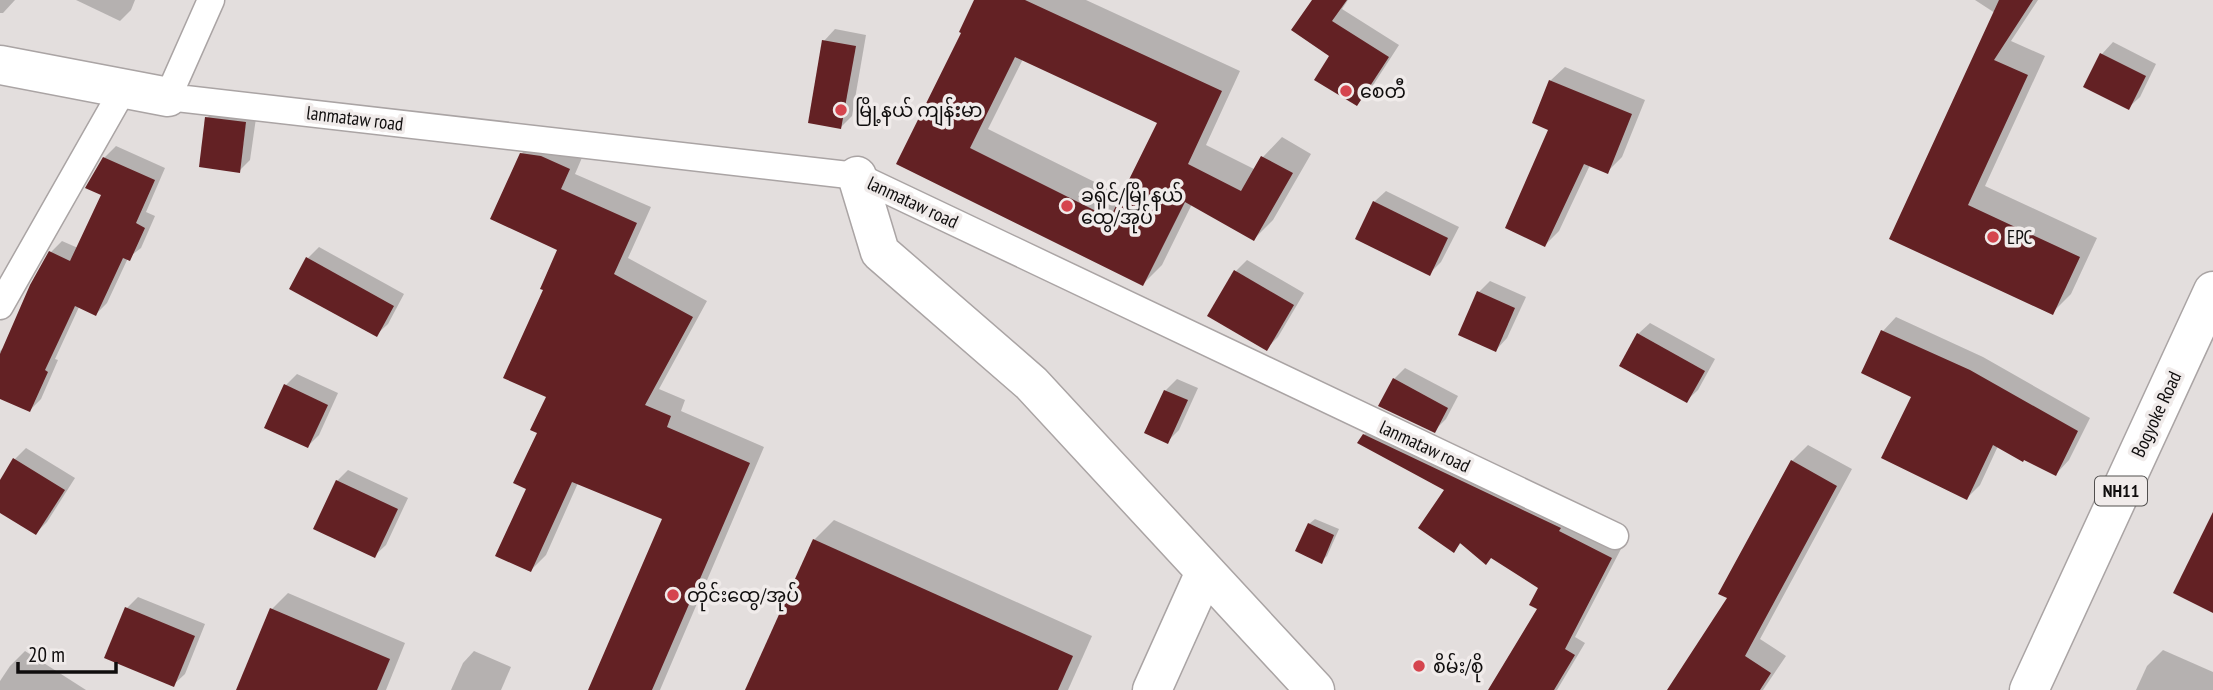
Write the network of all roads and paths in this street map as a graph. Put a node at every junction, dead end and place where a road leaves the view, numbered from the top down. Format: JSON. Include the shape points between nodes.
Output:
{"nodes":[{"id":1,"x":211,"y":0,"type":"edge"},
{"id":2,"x":0,"y":65,"type":"edge"},
{"id":3,"x":124,"y":88,"type":"junction"},
{"id":4,"x":167,"y":97,"type":"junction"},
{"id":5,"x":857,"y":176,"type":"junction"},
{"id":6,"x":2213,"y":291,"type":"edge"},
{"id":7,"x":0,"y":306,"type":"edge"},
{"id":8,"x":1615,"y":536,"type":"dead end"},
{"id":9,"x":1205,"y":572,"type":"junction"},
{"id":10,"x":1152,"y":690,"type":"edge"},
{"id":11,"x":1315,"y":690,"type":"edge"},
{"id":12,"x":2029,"y":690,"type":"edge"}],
"edges":[{"from":1,"to":4,"type":"street"},
{"from":2,"to":3,"type":"main road"},
{"from":3,"to":4,"type":"main road"},
{"from":3,"to":7,"type":"street"},
{"from":4,"to":5,"type":"street","name":"lanmataw road"},
{"from":5,"to":8,"type":"street","name":"lanmataw road"},
{"from":5,"to":9,"type":"main road","via":[[880,252],[1031,383]]},
{"from":6,"to":12,"type":"main road","name":"Bogyoke Road","number":"NH11"},
{"from":9,"to":10,"type":"main road"},
{"from":9,"to":11,"type":"main road"}]}
